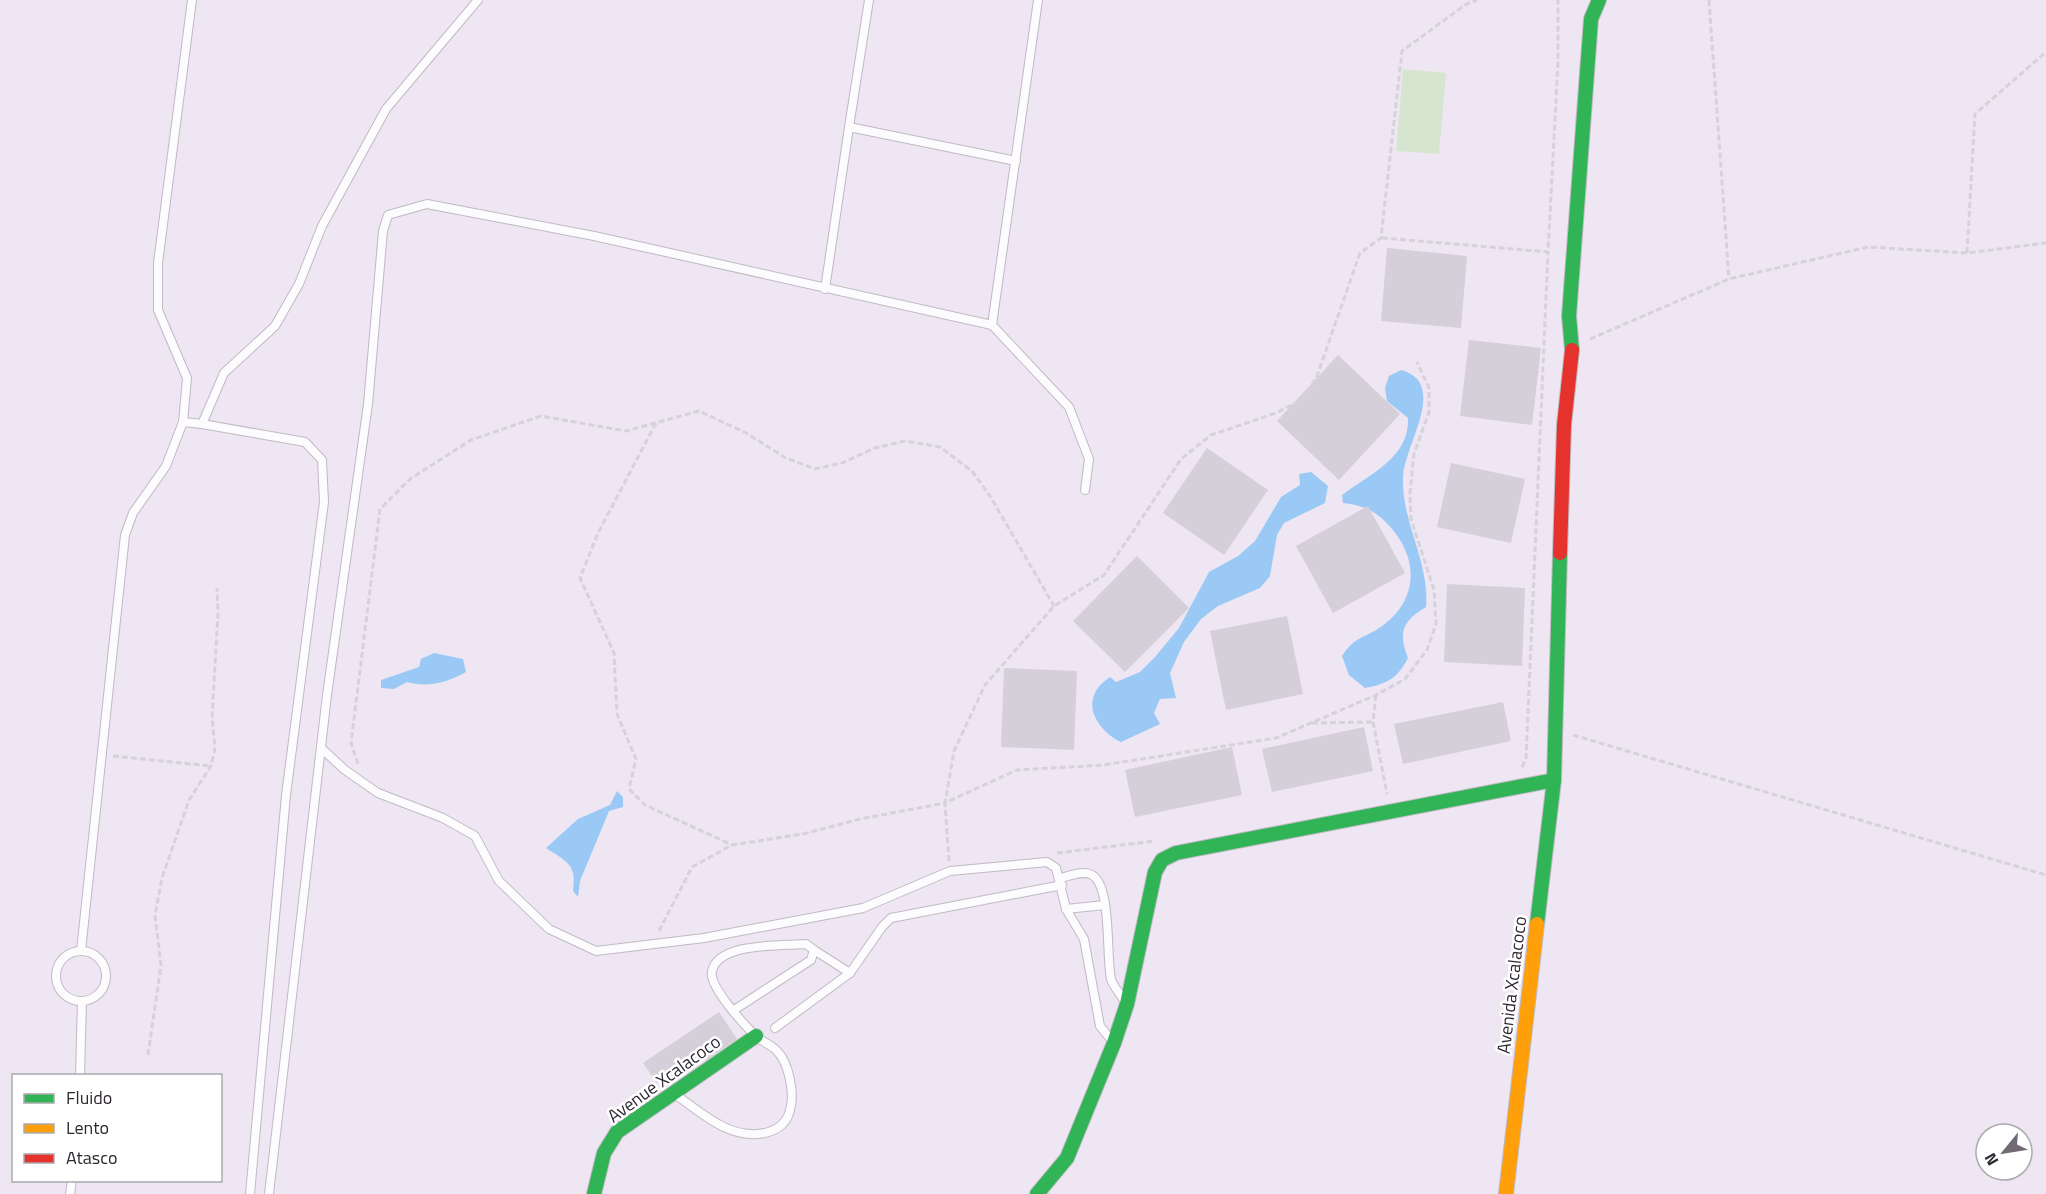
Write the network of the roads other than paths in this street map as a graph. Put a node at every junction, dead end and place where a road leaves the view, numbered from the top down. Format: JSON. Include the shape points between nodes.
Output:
{"nodes":[{"id":1,"x":192,"y":0,"type":"edge"},
{"id":2,"x":478,"y":0,"type":"edge"},
{"id":3,"x":869,"y":0,"type":"edge"},
{"id":4,"x":1038,"y":0,"type":"edge"},
{"id":5,"x":1599,"y":0,"type":"edge"},
{"id":6,"x":849,"y":127,"type":"junction"},
{"id":7,"x":1016,"y":161,"type":"junction"},
{"id":8,"x":825,"y":289,"type":"junction"},
{"id":9,"x":992,"y":325,"type":"junction"},
{"id":10,"x":183,"y":422,"type":"junction"},
{"id":11,"x":202,"y":423,"type":"junction"},
{"id":12,"x":1085,"y":490,"type":"dead end"},
{"id":13,"x":321,"y":748,"type":"junction"},
{"id":14,"x":1554,"y":780,"type":"junction"},
{"id":15,"x":1061,"y":881,"type":"junction"},
{"id":16,"x":1105,"y":905,"type":"junction"},
{"id":17,"x":1066,"y":909,"type":"junction"},
{"id":18,"x":814,"y":950,"type":"junction"},
{"id":19,"x":81,"y":951,"type":"junction"},
{"id":20,"x":850,"y":973,"type":"junction"},
{"id":21,"x":82,"y":1001,"type":"junction"},
{"id":22,"x":1127,"y":1004,"type":"junction"},
{"id":23,"x":734,"y":1010,"type":"junction"},
{"id":24,"x":775,"y":1028,"type":"dead end"},
{"id":25,"x":756,"y":1036,"type":"junction"},
{"id":26,"x":1114,"y":1044,"type":"junction"},
{"id":27,"x":80,"y":1074,"type":"edge"},
{"id":28,"x":674,"y":1093,"type":"junction"},
{"id":29,"x":250,"y":1194,"type":"edge"},
{"id":30,"x":269,"y":1194,"type":"edge"},
{"id":31,"x":594,"y":1194,"type":"edge"},
{"id":32,"x":1037,"y":1194,"type":"edge"},
{"id":33,"x":1506,"y":1194,"type":"edge"}],
"edges":[{"from":1,"to":10,"type":"lane","via":[[158,263],[158,310],[188,378]]},
{"from":2,"to":11,"type":"lane","via":[[386,109],[322,226],[299,285],[275,326],[224,373]]},
{"from":3,"to":6,"type":"lane"},
{"from":4,"to":7,"type":"lane"},
{"from":5,"to":14,"type":"street","name":"Avenida Xcalacoco","via":[[1591,19],[1569,316],[1572,346],[1564,425]]},
{"from":6,"to":7,"type":"lane"},
{"from":6,"to":8,"type":"lane"},
{"from":7,"to":9,"type":"lane"},
{"from":8,"to":9,"type":"lane"},
{"from":8,"to":13,"type":"lane","via":[[594,236],[427,204],[388,215],[383,231],[368,404]]},
{"from":9,"to":12,"type":"lane","via":[[1069,407],[1089,459]]},
{"from":10,"to":11,"type":"lane"},
{"from":10,"to":19,"type":"lane","via":[[166,466],[133,513],[125,535]]},
{"from":11,"to":29,"type":"lane","via":[[305,442],[322,460],[324,502],[286,795]]},
{"from":13,"to":15,"type":"lane","via":[[378,794],[443,818],[475,836],[499,881],[549,929],[596,951],[704,938],[863,908],[950,872],[1047,862],[1056,868]]},
{"from":13,"to":30,"type":"lane"},
{"from":14,"to":22,"type":"street","via":[[1176,853],[1162,860],[1155,872]]},
{"from":14,"to":33,"type":"street","name":"Avenida Xcalacoco"},
{"from":15,"to":16,"type":"lane","via":[[1082,873],[1092,875],[1100,883]]},
{"from":15,"to":17,"type":"lane"},
{"from":15,"to":20,"type":"lane","via":[[891,918]]},
{"from":16,"to":17,"type":"lane"},
{"from":16,"to":22,"type":"lane","via":[[1112,982]]},
{"from":17,"to":26,"type":"lane","via":[[1084,939],[1100,1026]]},
{"from":18,"to":20,"type":"lane"},
{"from":18,"to":23,"type":"lane","via":[[812,960]]},
{"from":18,"to":23,"type":"lane","via":[[806,944],[730,950],[717,960],[711,973],[715,988]]},
{"from":19,"to":21,"type":"lane","via":[[101,961],[106,976],[96,996]]},
{"from":19,"to":21,"type":"lane","via":[[66,956],[56,976],[67,996]]},
{"from":20,"to":24,"type":"lane"},
{"from":21,"to":27,"type":"lane"},
{"from":22,"to":26,"type":"street"},
{"from":23,"to":25,"type":"lane"},
{"from":25,"to":28,"type":"street","name":"Avenue Xcalacoco"},
{"from":25,"to":28,"type":"lane","via":[[777,1050],[784,1063],[792,1102],[787,1121],[772,1131],[752,1136],[733,1132]]},
{"from":26,"to":32,"type":"street","via":[[1067,1158]]},
{"from":28,"to":31,"type":"street","name":"Avenue Xcalacoco","via":[[617,1132],[604,1153]]}]}
